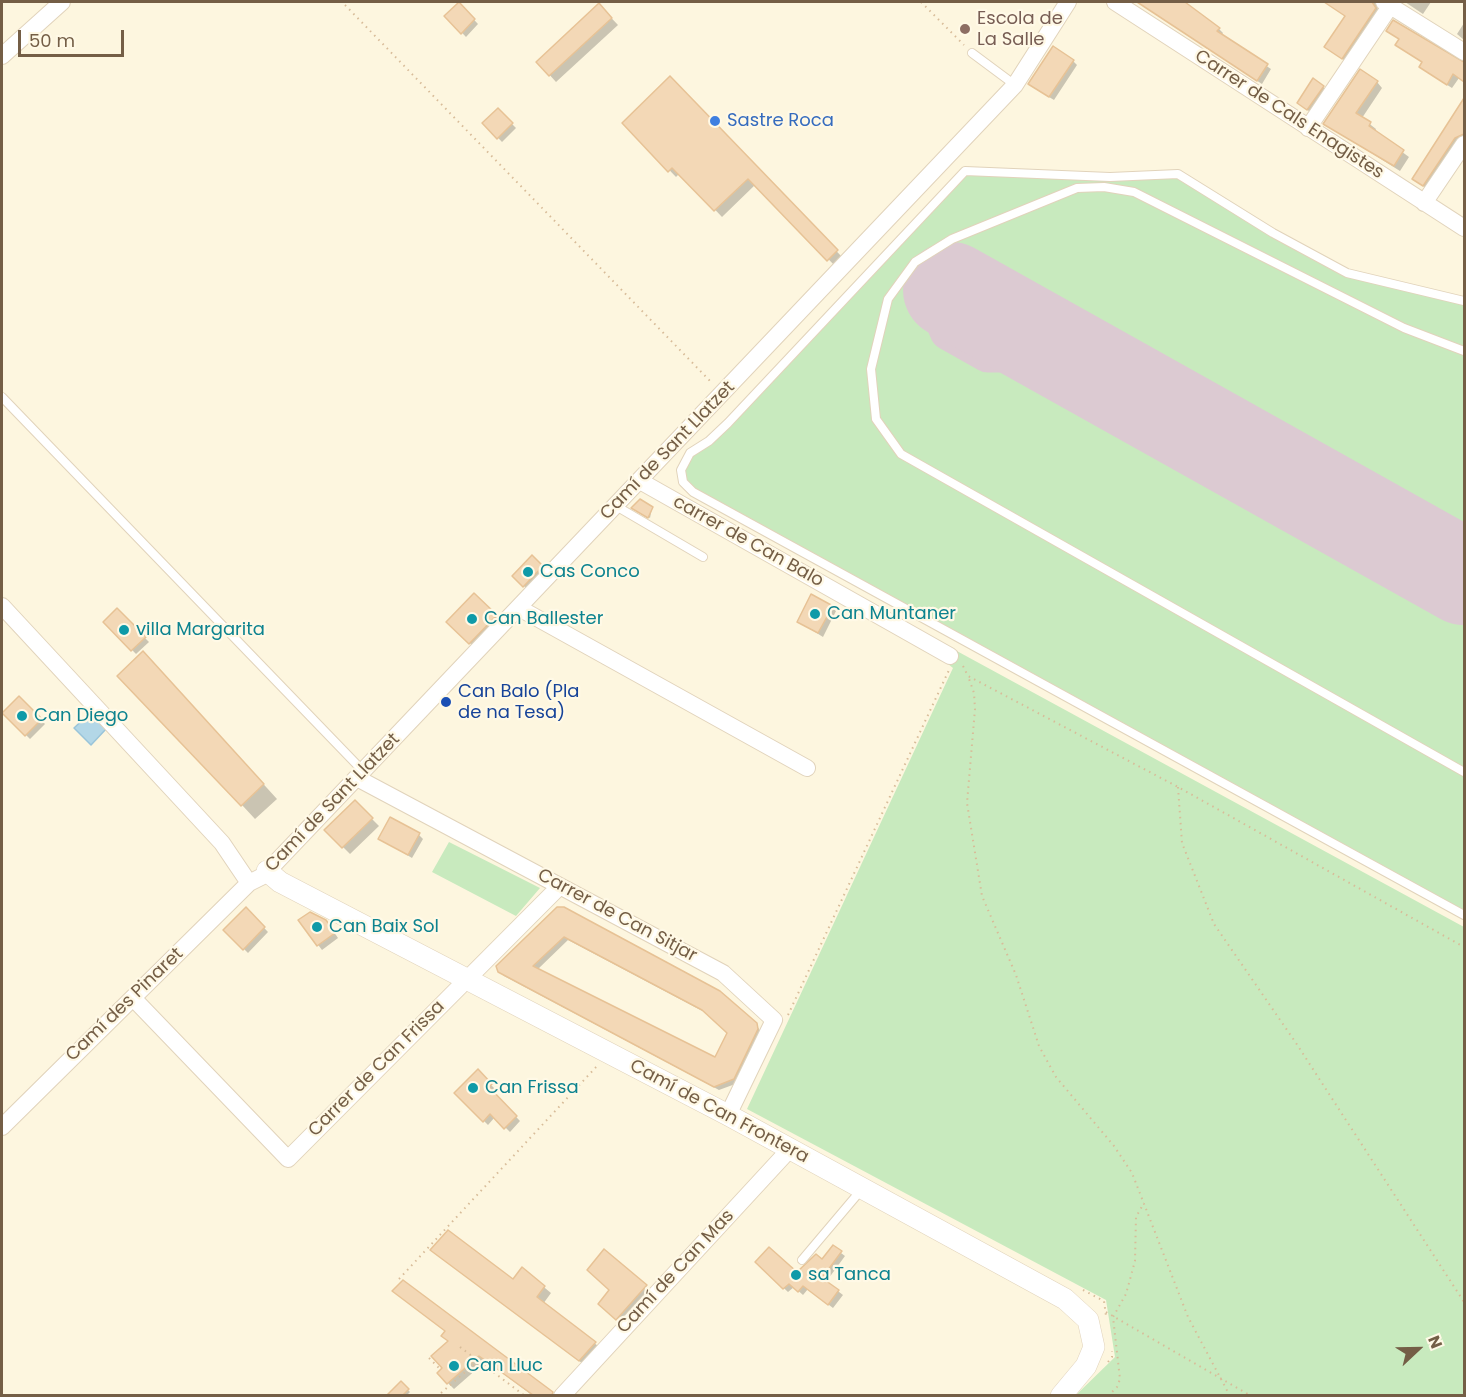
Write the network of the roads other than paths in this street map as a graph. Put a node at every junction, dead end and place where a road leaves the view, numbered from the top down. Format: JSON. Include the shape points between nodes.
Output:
{"nodes":[{"id":1,"x":62,"y":2,"type":"edge"},
{"id":2,"x":1068,"y":2,"type":"edge"},
{"id":3,"x":1115,"y":2,"type":"edge"},
{"id":4,"x":1389,"y":3,"type":"edge"},
{"id":5,"x":1464,"y":52,"type":"edge"},
{"id":6,"x":972,"y":53,"type":"road end"},
{"id":7,"x":2,"y":56,"type":"edge"},
{"id":8,"x":1016,"y":85,"type":"junction"},
{"id":9,"x":1308,"y":128,"type":"junction"},
{"id":10,"x":1464,"y":144,"type":"edge"},
{"id":11,"x":1424,"y":203,"type":"junction"},
{"id":12,"x":1464,"y":228,"type":"edge"},
{"id":13,"x":1464,"y":301,"type":"edge"},
{"id":14,"x":1464,"y":351,"type":"edge"},
{"id":15,"x":2,"y":397,"type":"edge"},
{"id":16,"x":640,"y":481,"type":"junction"},
{"id":17,"x":616,"y":506,"type":"junction"},
{"id":18,"x":703,"y":557,"type":"dead end"},
{"id":19,"x":2,"y":606,"type":"edge"},
{"id":20,"x":519,"y":608,"type":"junction"},
{"id":21,"x":950,"y":656,"type":"road end"},
{"id":22,"x":807,"y":768,"type":"dead end"},
{"id":23,"x":1464,"y":772,"type":"edge"},
{"id":24,"x":360,"y":775,"type":"junction"},
{"id":25,"x":267,"y":872,"type":"junction"},
{"id":26,"x":249,"y":883,"type":"junction"},
{"id":27,"x":560,"y":886,"type":"junction"},
{"id":28,"x":1464,"y":915,"type":"edge"},
{"id":29,"x":467,"y":978,"type":"junction"},
{"id":30,"x":133,"y":999,"type":"junction"},
{"id":31,"x":728,"y":1115,"type":"junction"},
{"id":32,"x":2,"y":1127,"type":"edge"},
{"id":33,"x":790,"y":1149,"type":"junction"},
{"id":34,"x":863,"y":1187,"type":"junction"},
{"id":35,"x":802,"y":1260,"type":"dead end"},
{"id":36,"x":562,"y":1395,"type":"edge"},
{"id":37,"x":1061,"y":1395,"type":"edge"}],
"edges":[{"from":1,"to":7,"type":"street"},
{"from":2,"to":8,"type":"street","name":"Camí de Sant Llatzet"},
{"from":3,"to":9,"type":"street","name":"Carrer de Cals Enagistes"},
{"from":4,"to":5,"type":"street"},
{"from":4,"to":9,"type":"street"},
{"from":6,"to":8,"type":"lane"},
{"from":8,"to":16,"type":"street","name":"Camí de Sant Llatzet"},
{"from":9,"to":11,"type":"street","name":"Carrer de Cals Enagistes"},
{"from":10,"to":11,"type":"street"},
{"from":11,"to":12,"type":"street","name":"Carrer de Cals Enagistes"},
{"from":13,"to":28,"type":"lane","via":[[1347,273],[1178,174],[1110,177],[965,171],[728,423],[690,453],[681,470],[683,482],[693,492]]},
{"from":14,"to":23,"type":"lane","via":[[1404,328],[1134,192],[1077,188],[952,239],[915,262],[888,299],[871,369],[876,419],[901,454]]},
{"from":15,"to":24,"type":"lane"},
{"from":16,"to":17,"type":"street","name":"Camí de Sant Llatzet"},
{"from":16,"to":21,"type":"street","name":"carrer de Can Balo"},
{"from":17,"to":18,"type":"lane"},
{"from":17,"to":20,"type":"street","name":"Camí de Sant Llatzet"},
{"from":19,"to":26,"type":"street","via":[[222,843]]},
{"from":20,"to":22,"type":"street"},
{"from":20,"to":24,"type":"street","name":"Camí de Sant Llatzet"},
{"from":24,"to":25,"type":"street","name":"Camí de Sant Llatzet"},
{"from":24,"to":27,"type":"street","name":"Carrer de Can Sitjar"},
{"from":25,"to":26,"type":"street","name":"Camí de Sant Llatzet"},
{"from":25,"to":29,"type":"street","name":"Camí de Can Frontera"},
{"from":26,"to":30,"type":"street","name":"Camí des Pinaret"},
{"from":27,"to":29,"type":"street","name":"Carrer de Can Frissa"},
{"from":27,"to":31,"type":"street","name":"Carrer de Can Sitjar","via":[[723,973],[774,1020]]},
{"from":29,"to":30,"type":"street","name":"Carrer de Can Frissa","via":[[288,1159]]},
{"from":29,"to":31,"type":"street","name":"Camí de Can Frontera"},
{"from":30,"to":32,"type":"street","name":"Camí des Pinaret"},
{"from":31,"to":33,"type":"street","name":"Camí de Can Frontera"},
{"from":33,"to":34,"type":"street","name":"Camí de Can Frontera"},
{"from":33,"to":36,"type":"street","name":"Camí de Can Mas"},
{"from":34,"to":35,"type":"lane"},
{"from":34,"to":37,"type":"street","name":"Camí de Can Frontera","via":[[1078,1309],[1088,1320],[1094,1347],[1082,1373]]}]}
